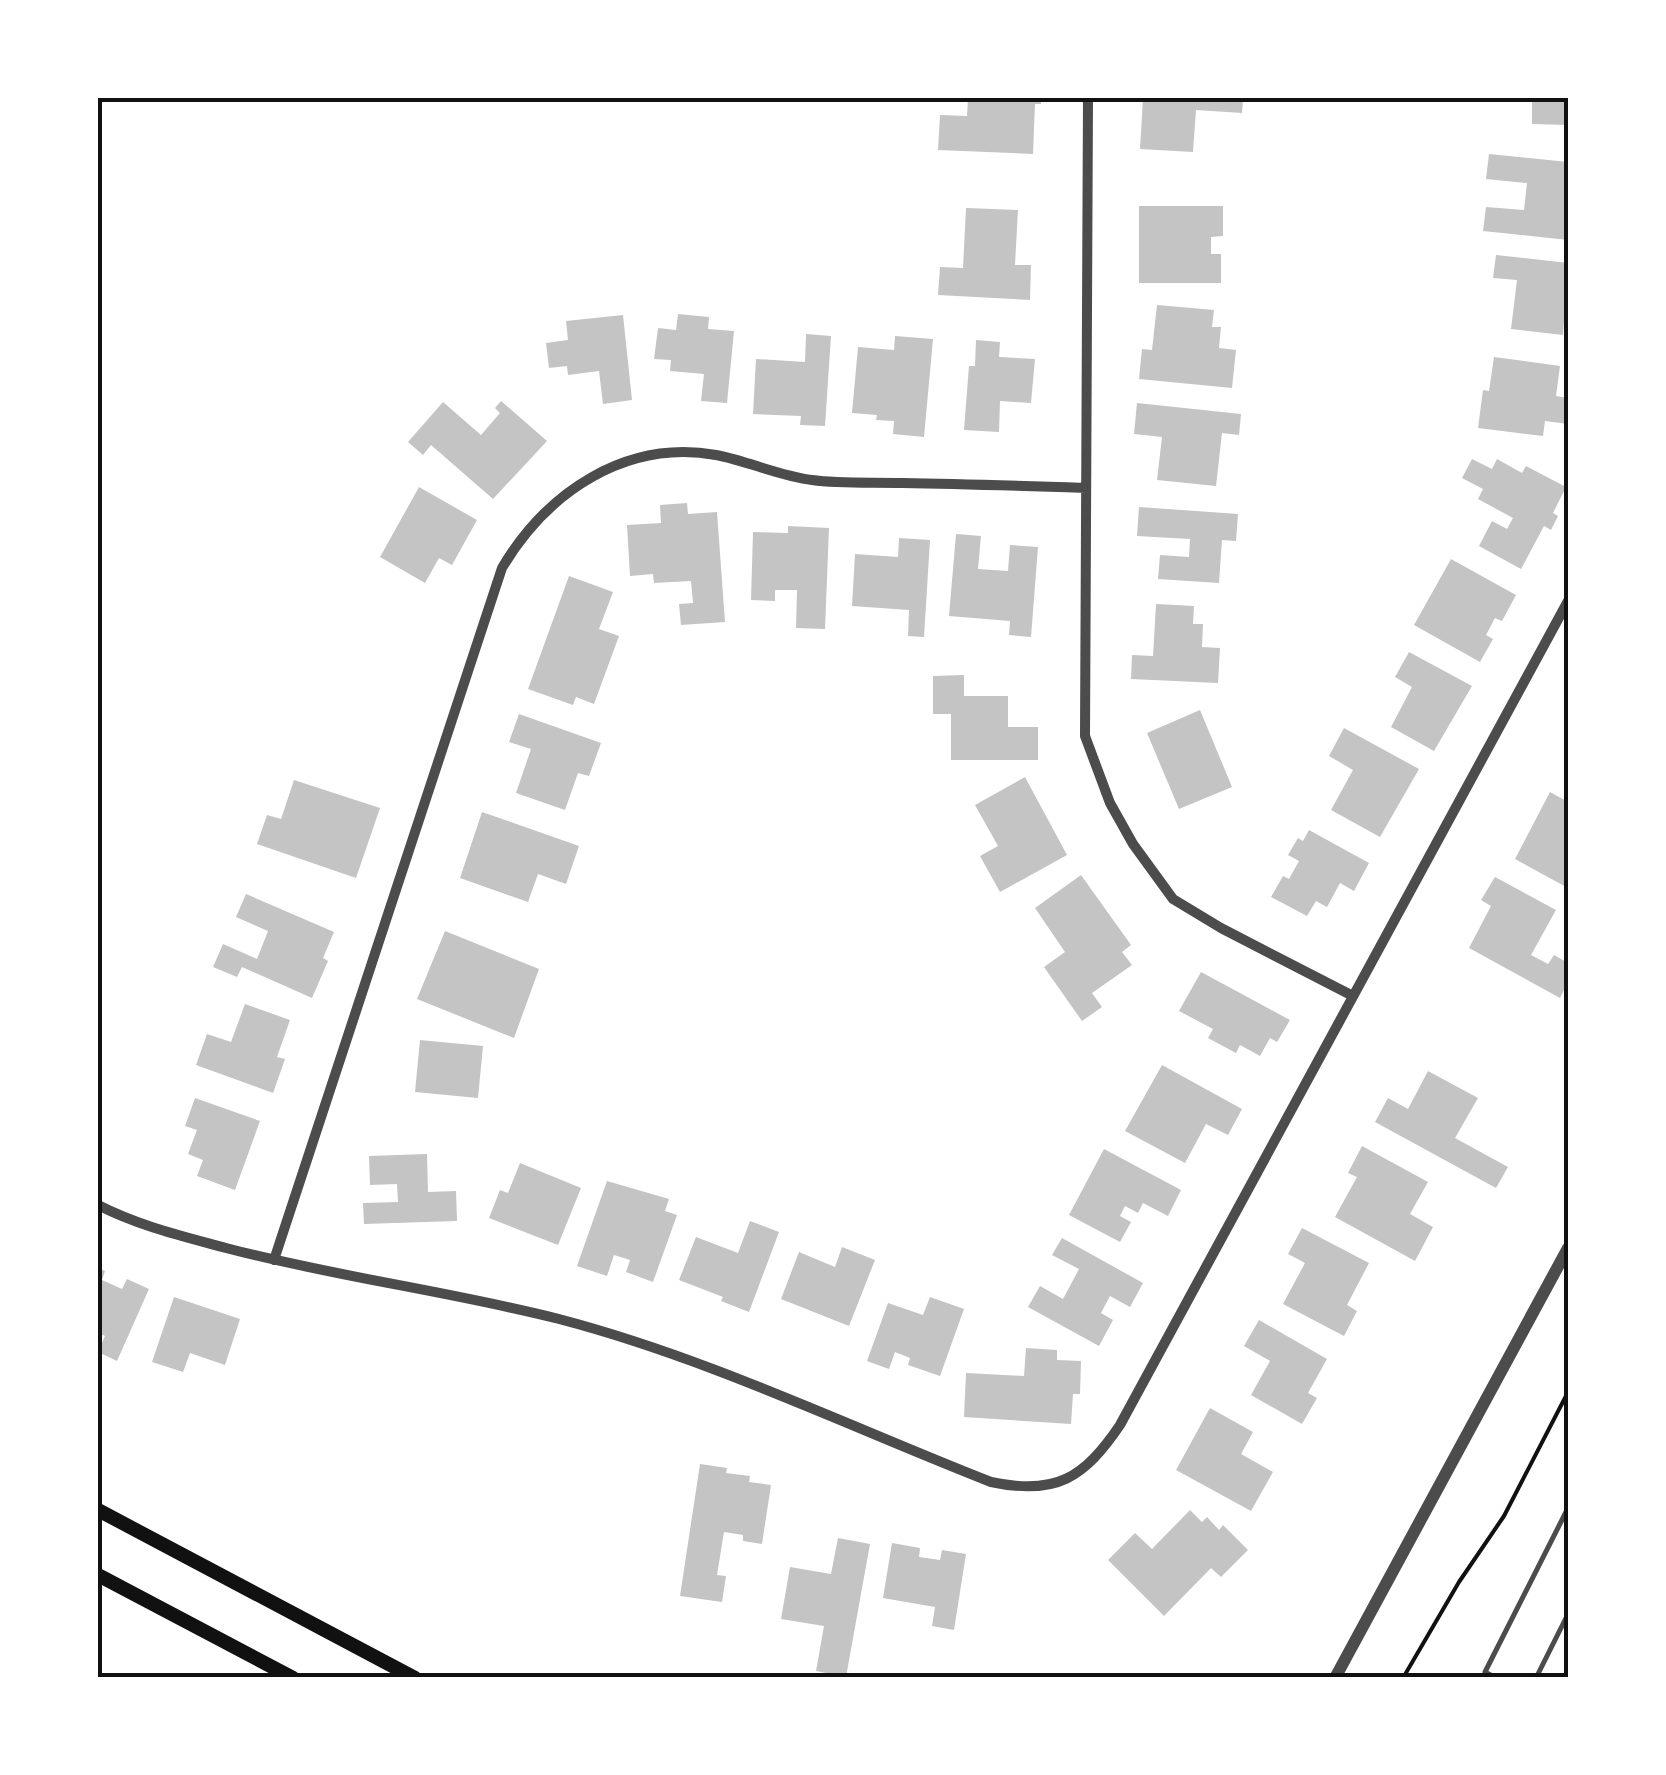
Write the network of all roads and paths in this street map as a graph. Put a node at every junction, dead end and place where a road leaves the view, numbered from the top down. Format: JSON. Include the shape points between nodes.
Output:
{"nodes":[{"id":1,"x":1088,"y":98,"type":"edge"},
{"id":2,"x":1086,"y":488,"type":"junction"},
{"id":3,"x":1568,"y":601,"type":"edge"},
{"id":4,"x":1351,"y":996,"type":"junction"},
{"id":5,"x":98,"y":1205,"type":"edge"},
{"id":6,"x":1568,"y":1248,"type":"edge"},
{"id":7,"x":274,"y":1260,"type":"junction"},
{"id":8,"x":1568,"y":1392,"type":"edge"},
{"id":9,"x":1568,"y":1508,"type":"edge"},
{"id":10,"x":98,"y":1510,"type":"edge"},
{"id":11,"x":98,"y":1575,"type":"edge"},
{"id":12,"x":1568,"y":1614,"type":"edge"},
{"id":13,"x":292,"y":1678,"type":"edge"},
{"id":14,"x":414,"y":1678,"type":"edge"},
{"id":15,"x":1335,"y":1678,"type":"edge"},
{"id":16,"x":1402,"y":1678,"type":"edge"},
{"id":17,"x":1496,"y":1678,"type":"edge"},
{"id":18,"x":1536,"y":1678,"type":"edge"}],
"edges":[{"from":1,"to":2,"type":"street"},
{"from":2,"to":4,"type":"street","via":[[1085,736],[1110,802],[1173,899]]},
{"from":2,"to":7,"type":"street","via":[[811,480],[681,451],[609,468],[547,508],[502,568]]},
{"from":3,"to":4,"type":"street"},
{"from":4,"to":7,"type":"street","via":[[1120,1425],[1098,1458],[1055,1483],[991,1482],[705,1366],[586,1326]]},
{"from":5,"to":7,"type":"street","via":[[132,1223]]},
{"from":6,"to":15,"type":"street"},
{"from":8,"to":16,"type":"path","via":[[1504,1516]]},
{"from":9,"to":17,"type":"lane","via":[[1485,1672]]},
{"from":10,"to":14,"type":"main road"},
{"from":11,"to":13,"type":"main road"},
{"from":12,"to":18,"type":"lane"}]}
